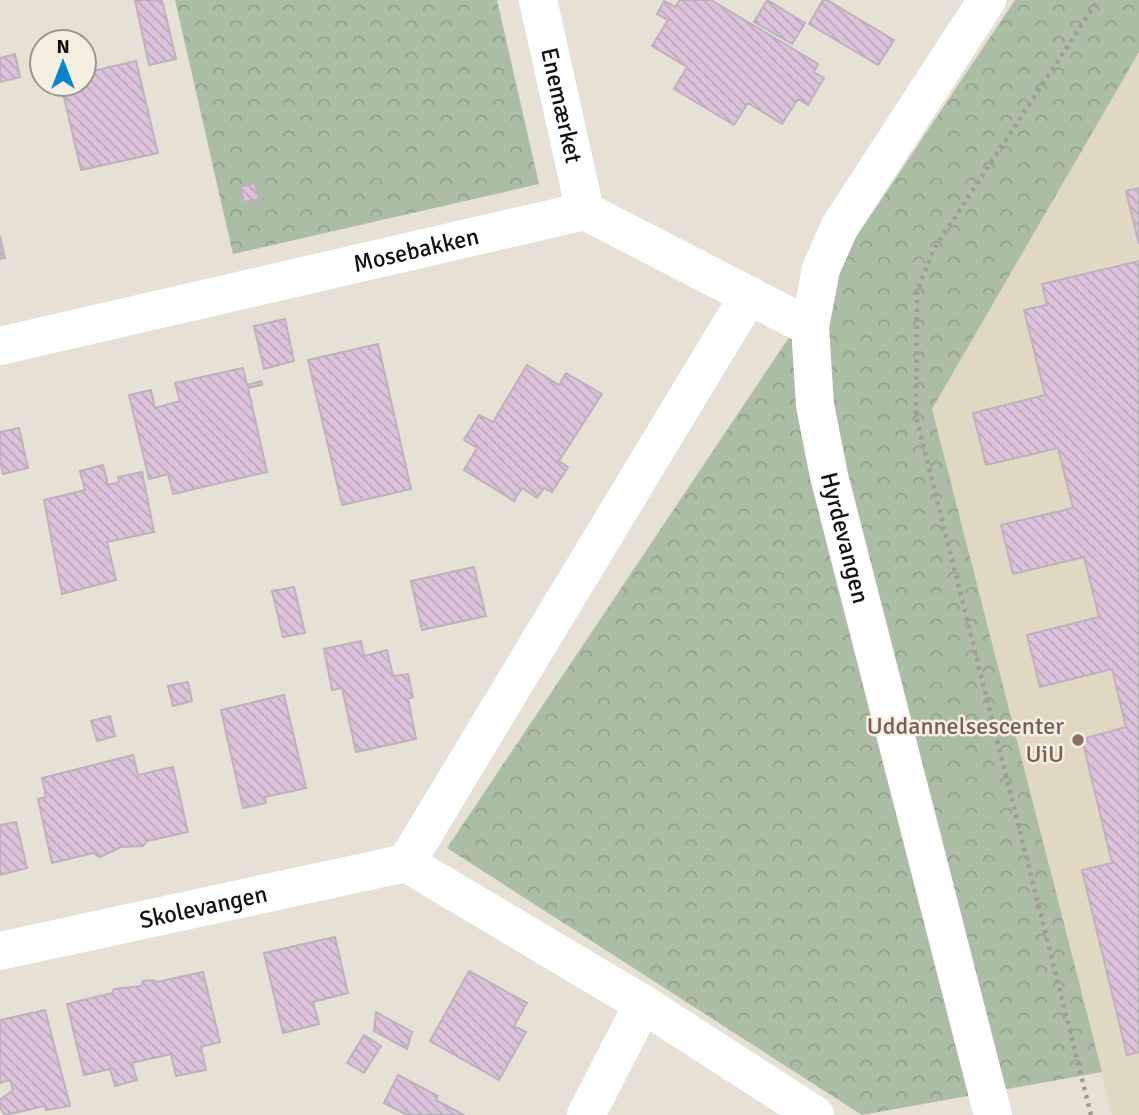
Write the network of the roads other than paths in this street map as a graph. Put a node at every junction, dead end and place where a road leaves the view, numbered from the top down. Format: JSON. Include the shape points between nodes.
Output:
{"nodes":[{"id":1,"x":538,"y":0,"type":"edge"},
{"id":2,"x":987,"y":0,"type":"edge"},
{"id":3,"x":585,"y":211,"type":"junction"},
{"id":4,"x":749,"y":295,"type":"junction"},
{"id":5,"x":810,"y":327,"type":"junction"},
{"id":6,"x":0,"y":346,"type":"edge"},
{"id":7,"x":406,"y":863,"type":"junction"},
{"id":8,"x":0,"y":951,"type":"edge"},
{"id":9,"x":643,"y":1004,"type":"junction"},
{"id":10,"x":984,"y":1113,"type":"edge"},
{"id":11,"x":586,"y":1115,"type":"edge"},
{"id":12,"x":815,"y":1115,"type":"edge"}],
"edges":[{"from":1,"to":3,"type":"street","name":"Enemærket"},
{"from":2,"to":5,"type":"street","name":"Hyrdevangen","via":[[840,226],[821,269]]},
{"from":3,"to":4,"type":"street"},
{"from":3,"to":6,"type":"street","name":"Mosebakken"},
{"from":4,"to":5,"type":"street"},
{"from":4,"to":7,"type":"street"},
{"from":5,"to":10,"type":"street","name":"Hyrdevangen","via":[[815,405],[828,476]]},
{"from":7,"to":8,"type":"street","name":"Skolevangen"},
{"from":7,"to":9,"type":"street"},
{"from":9,"to":11,"type":"street"},
{"from":9,"to":12,"type":"street"}]}
